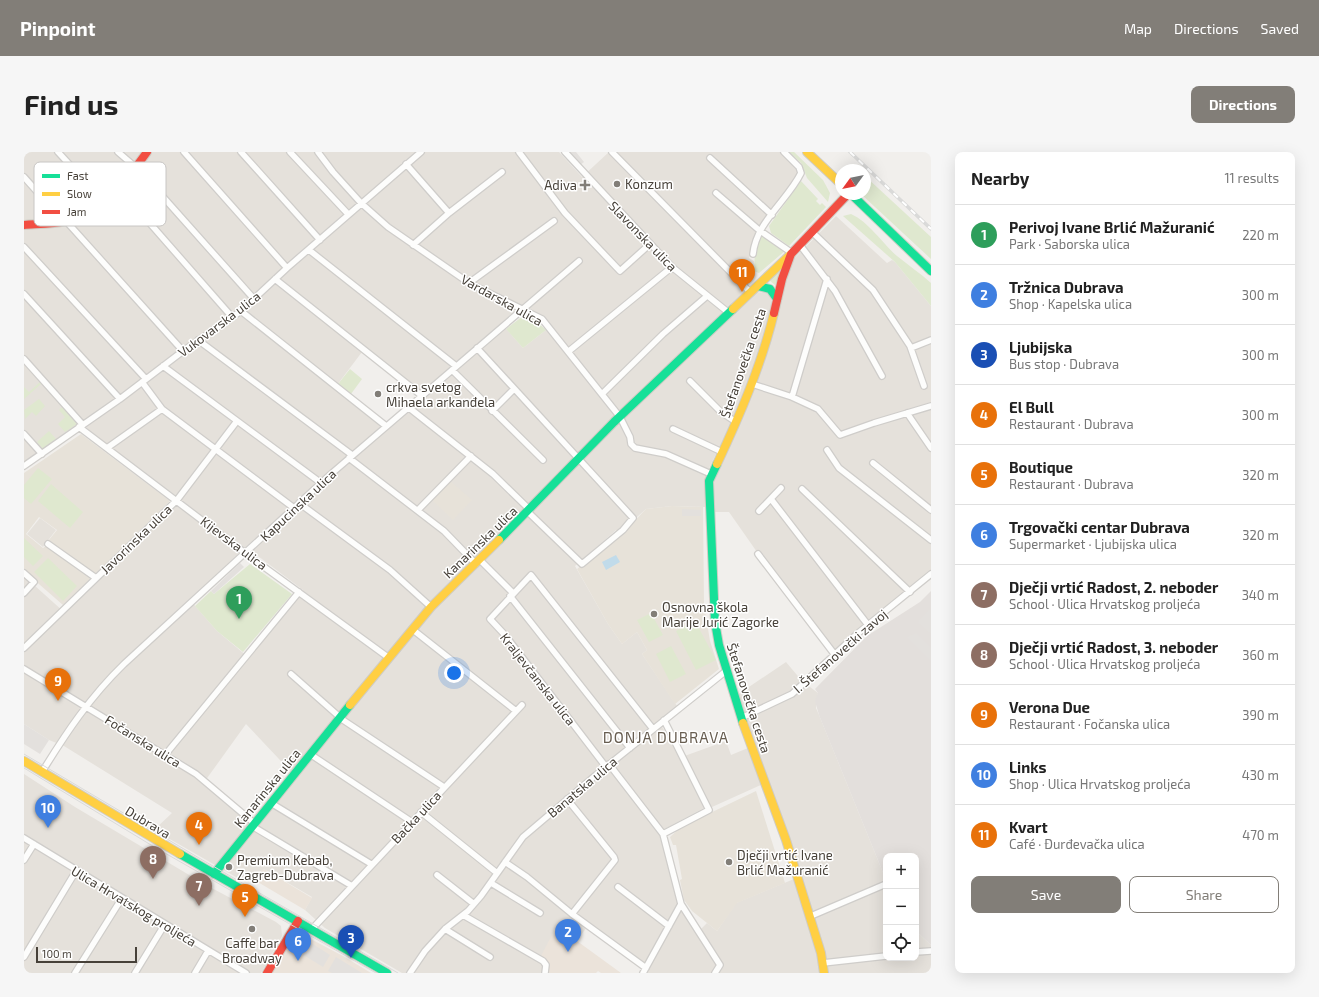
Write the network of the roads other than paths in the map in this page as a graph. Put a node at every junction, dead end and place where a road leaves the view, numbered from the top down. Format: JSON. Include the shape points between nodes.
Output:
{"nodes":[{"id":1,"x":58,"y":152,"type":"edge"},
{"id":2,"x":118,"y":152,"type":"edge"},
{"id":3,"x":147,"y":152,"type":"edge"},
{"id":4,"x":184,"y":152,"type":"edge"},
{"id":5,"x":241,"y":152,"type":"edge"},
{"id":6,"x":290,"y":152,"type":"edge"},
{"id":7,"x":318,"y":152,"type":"edge"},
{"id":8,"x":421,"y":152,"type":"edge"},
{"id":9,"x":519,"y":152,"type":"edge"},
{"id":10,"x":565,"y":152,"type":"edge"},
{"id":11,"x":612,"y":152,"type":"edge"},
{"id":12,"x":784,"y":152,"type":"edge"},
{"id":13,"x":806,"y":152,"type":"edge"},
{"id":14,"x":710,"y":158,"type":"dead end"},
{"id":15,"x":67,"y":162,"type":"edge"},
{"id":16,"x":130,"y":162,"type":"edge"},
{"id":17,"x":140,"y":162,"type":"edge"},
{"id":18,"x":406,"y":164,"type":"junction"},
{"id":19,"x":502,"y":172,"type":"dead end"},
{"id":20,"x":24,"y":177,"type":"edge"},
{"id":21,"x":835,"y":179,"type":"edge"},
{"id":22,"x":34,"y":188,"type":"edge"},
{"id":23,"x":716,"y":193,"type":"dead end"},
{"id":24,"x":842,"y":200,"type":"edge"},
{"id":25,"x":857,"y":200,"type":"edge"},
{"id":26,"x":166,"y":201,"type":"edge"},
{"id":27,"x":361,"y":203,"type":"junction"},
{"id":28,"x":449,"y":213,"type":"junction"},
{"id":29,"x":348,"y":214,"type":"junction"},
{"id":30,"x":772,"y":215,"type":"junction"},
{"id":31,"x":554,"y":221,"type":"dead end"},
{"id":32,"x":34,"y":224,"type":"edge"},
{"id":33,"x":24,"y":225,"type":"edge"},
{"id":34,"x":70,"y":226,"type":"edge"},
{"id":35,"x":152,"y":226,"type":"edge"},
{"id":36,"x":762,"y":231,"type":"junction"},
{"id":37,"x":812,"y":232,"type":"junction"},
{"id":38,"x":320,"y":240,"type":"junction"},
{"id":39,"x":650,"y":244,"type":"junction"},
{"id":40,"x":413,"y":245,"type":"junction"},
{"id":41,"x":800,"y":245,"type":"junction"},
{"id":42,"x":24,"y":247,"type":"edge"},
{"id":43,"x":309,"y":250,"type":"junction"},
{"id":44,"x":753,"y":254,"type":"dead end"},
{"id":45,"x":792,"y":254,"type":"junction"},
{"id":46,"x":579,"y":261,"type":"dead end"},
{"id":47,"x":672,"y":267,"type":"junction"},
{"id":48,"x":287,"y":268,"type":"junction"},
{"id":49,"x":931,"y":270,"type":"edge"},
{"id":50,"x":275,"y":279,"type":"junction"},
{"id":51,"x":827,"y":279,"type":"junction"},
{"id":52,"x":469,"y":283,"type":"junction"},
{"id":53,"x":758,"y":286,"type":"junction"},
{"id":54,"x":751,"y":293,"type":"junction"},
{"id":55,"x":24,"y":294,"type":"edge"},
{"id":56,"x":707,"y":296,"type":"junction"},
{"id":57,"x":254,"y":299,"type":"junction"},
{"id":58,"x":776,"y":299,"type":"junction"},
{"id":59,"x":521,"y":310,"type":"junction"},
{"id":60,"x":240,"y":311,"type":"junction"},
{"id":61,"x":729,"y":313,"type":"junction"},
{"id":62,"x":232,"y":317,"type":"junction"},
{"id":63,"x":198,"y":340,"type":"junction"},
{"id":64,"x":931,"y":340,"type":"edge"},
{"id":65,"x":477,"y":348,"type":"junction"},
{"id":66,"x":911,"y":348,"type":"junction"},
{"id":67,"x":183,"y":351,"type":"junction"},
{"id":68,"x":569,"y":351,"type":"junction"},
{"id":69,"x":24,"y":359,"type":"edge"},
{"id":70,"x":163,"y":366,"type":"junction"},
{"id":71,"x":454,"y":368,"type":"junction"},
{"id":72,"x":882,"y":376,"type":"dead end"},
{"id":73,"x":144,"y":381,"type":"junction"},
{"id":74,"x":690,"y":381,"type":"dead end"},
{"id":75,"x":752,"y":384,"type":"junction"},
{"id":76,"x":924,"y":386,"type":"dead end"},
{"id":77,"x":514,"y":389,"type":"junction"},
{"id":78,"x":602,"y":394,"type":"junction"},
{"id":79,"x":421,"y":395,"type":"junction"},
{"id":80,"x":792,"y":397,"type":"junction"},
{"id":81,"x":120,"y":399,"type":"junction"},
{"id":82,"x":931,"y":406,"type":"edge"},
{"id":83,"x":408,"y":407,"type":"junction"},
{"id":84,"x":162,"y":409,"type":"junction"},
{"id":85,"x":492,"y":411,"type":"junction"},
{"id":86,"x":907,"y":413,"type":"junction"},
{"id":87,"x":620,"y":417,"type":"junction"},
{"id":88,"x":237,"y":421,"type":"junction"},
{"id":89,"x":736,"y":422,"type":"junction"},
{"id":90,"x":81,"y":426,"type":"junction"},
{"id":91,"x":386,"y":426,"type":"junction"},
{"id":92,"x":673,"y":429,"type":"dead end"},
{"id":93,"x":24,"y":434,"type":"edge"},
{"id":94,"x":108,"y":448,"type":"junction"},
{"id":95,"x":216,"y":448,"type":"junction"},
{"id":96,"x":931,"y":448,"type":"edge"},
{"id":97,"x":827,"y":450,"type":"dead end"},
{"id":98,"x":722,"y":452,"type":"junction"},
{"id":99,"x":42,"y":454,"type":"junction"},
{"id":100,"x":351,"y":456,"type":"junction"},
{"id":101,"x":471,"y":456,"type":"junction"},
{"id":102,"x":579,"y":459,"type":"junction"},
{"id":103,"x":543,"y":460,"type":"dead end"},
{"id":104,"x":873,"y":463,"type":"dead end"},
{"id":105,"x":24,"y":466,"type":"edge"},
{"id":106,"x":711,"y":474,"type":"junction"},
{"id":107,"x":320,"y":483,"type":"junction"},
{"id":108,"x":780,"y":488,"type":"dead end"},
{"id":109,"x":802,"y":489,"type":"dead end"},
{"id":110,"x":771,"y":499,"type":"junction"},
{"id":111,"x":177,"y":500,"type":"junction"},
{"id":112,"x":299,"y":503,"type":"junction"},
{"id":113,"x":294,"y":508,"type":"junction"},
{"id":114,"x":418,"y":510,"type":"junction"},
{"id":115,"x":931,"y":510,"type":"edge"},
{"id":116,"x":529,"y":511,"type":"junction"},
{"id":117,"x":759,"y":511,"type":"dead end"},
{"id":118,"x":931,"y":540,"type":"edge"},
{"id":119,"x":48,"y":544,"type":"dead end"},
{"id":120,"x":245,"y":553,"type":"junction"},
{"id":121,"x":758,"y":554,"type":"dead end"},
{"id":122,"x":478,"y":562,"type":"junction"},
{"id":123,"x":24,"y":573,"type":"edge"},
{"id":124,"x":931,"y":574,"type":"edge"},
{"id":125,"x":96,"y":578,"type":"junction"},
{"id":126,"x":299,"y":592,"type":"junction"},
{"id":127,"x":910,"y":592,"type":"junction"},
{"id":128,"x":24,"y":593,"type":"edge"},
{"id":129,"x":511,"y":595,"type":"junction"},
{"id":130,"x":431,"y":607,"type":"junction"},
{"id":131,"x":868,"y":625,"type":"junction"},
{"id":132,"x":412,"y":629,"type":"junction"},
{"id":133,"x":24,"y":648,"type":"edge"},
{"id":134,"x":835,"y":655,"type":"junction"},
{"id":135,"x":389,"y":658,"type":"junction"},
{"id":136,"x":24,"y":669,"type":"edge"},
{"id":137,"x":726,"y":671,"type":"junction"},
{"id":138,"x":291,"y":674,"type":"dead end"},
{"id":139,"x":522,"y":705,"type":"dead end"},
{"id":140,"x":85,"y":706,"type":"junction"},
{"id":141,"x":516,"y":711,"type":"junction"},
{"id":142,"x":340,"y":717,"type":"junction"},
{"id":143,"x":741,"y":718,"type":"junction"},
{"id":144,"x":664,"y":720,"type":"junction"},
{"id":145,"x":653,"y":729,"type":"junction"},
{"id":146,"x":630,"y":748,"type":"junction"},
{"id":147,"x":310,"y":754,"type":"junction"},
{"id":148,"x":164,"y":755,"type":"junction"},
{"id":149,"x":24,"y":761,"type":"edge"},
{"id":150,"x":608,"y":766,"type":"junction"},
{"id":151,"x":42,"y":772,"type":"junction"},
{"id":152,"x":444,"y":787,"type":"junction"},
{"id":153,"x":566,"y":799,"type":"junction"},
{"id":154,"x":271,"y":803,"type":"junction"},
{"id":155,"x":421,"y":812,"type":"junction"},
{"id":156,"x":412,"y":822,"type":"junction"},
{"id":157,"x":253,"y":824,"type":"junction"},
{"id":158,"x":663,"y":834,"type":"junction"},
{"id":159,"x":24,"y":838,"type":"edge"},
{"id":160,"x":34,"y":844,"type":"junction"},
{"id":161,"x":24,"y":860,"type":"edge"},
{"id":162,"x":504,"y":862,"type":"junction"},
{"id":163,"x":372,"y":864,"type":"junction"},
{"id":164,"x":76,"y":871,"type":"junction"},
{"id":165,"x":497,"y":873,"type":"junction"},
{"id":166,"x":214,"y":874,"type":"junction"},
{"id":167,"x":437,"y":875,"type":"dead end"},
{"id":168,"x":491,"y":883,"type":"junction"},
{"id":169,"x":883,"y":885,"type":"edge"},
{"id":170,"x":352,"y":886,"type":"junction"},
{"id":171,"x":618,"y":887,"type":"dead end"},
{"id":172,"x":122,"y":898,"type":"junction"},
{"id":173,"x":474,"y":904,"type":"junction"},
{"id":174,"x":680,"y":904,"type":"junction"},
{"id":175,"x":540,"y":913,"type":"dead end"},
{"id":176,"x":572,"y":914,"type":"junction"},
{"id":177,"x":463,"y":915,"type":"junction"},
{"id":178,"x":811,"y":916,"type":"junction"},
{"id":179,"x":298,"y":921,"type":"junction"},
{"id":180,"x":165,"y":924,"type":"junction"},
{"id":181,"x":669,"y":926,"type":"junction"},
{"id":182,"x":445,"y":929,"type":"junction"},
{"id":183,"x":312,"y":930,"type":"junction"},
{"id":184,"x":208,"y":951,"type":"junction"},
{"id":185,"x":931,"y":951,"type":"edge"},
{"id":186,"x":919,"y":952,"type":"edge"},
{"id":187,"x":883,"y":956,"type":"edge"},
{"id":188,"x":24,"y":957,"type":"edge"},
{"id":189,"x":490,"y":958,"type":"dead end"},
{"id":190,"x":823,"y":963,"type":"junction"},
{"id":191,"x":644,"y":971,"type":"edge"},
{"id":192,"x":75,"y":973,"type":"edge"},
{"id":193,"x":135,"y":973,"type":"edge"},
{"id":194,"x":195,"y":973,"type":"edge"},
{"id":195,"x":246,"y":973,"type":"edge"},
{"id":196,"x":267,"y":973,"type":"edge"},
{"id":197,"x":387,"y":973,"type":"edge"},
{"id":198,"x":410,"y":973,"type":"edge"},
{"id":199,"x":544,"y":973,"type":"edge"},
{"id":200,"x":715,"y":973,"type":"edge"},
{"id":201,"x":824,"y":973,"type":"edge"}],
"edges":[{"from":1,"to":15,"type":"street"},
{"from":2,"to":16,"type":"street"},
{"from":3,"to":17,"type":"street"},
{"from":4,"to":48,"type":"street"},
{"from":5,"to":38,"type":"street"},
{"from":6,"to":29,"type":"street"},
{"from":7,"to":27,"type":"street","name":"Vardarska ulica"},
{"from":8,"to":18,"type":"street","name":"Vukovarska ulica"},
{"from":9,"to":39,"type":"street","via":[[565,213],[620,271]]},
{"from":10,"to":39,"type":"street","name":"Slavonska ulica"},
{"from":11,"to":54,"type":"street"},
{"from":12,"to":30,"type":"street","via":[[801,171]]},
{"from":13,"to":21,"type":"street"},
{"from":14,"to":30,"type":"street"},
{"from":18,"to":27,"type":"street","name":"Vukovarska ulica"},
{"from":18,"to":28,"type":"street"},
{"from":19,"to":28,"type":"street"},
{"from":20,"to":22,"type":"street"},
{"from":23,"to":36,"type":"street"},
{"from":24,"to":37,"type":"street","name":"Štefanovečka cesta"},
{"from":25,"to":49,"type":"street"},
{"from":26,"to":57,"type":"street"},
{"from":27,"to":29,"type":"street","name":"Vukovarska ulica"},
{"from":27,"to":40,"type":"street","name":"Vardarska ulica"},
{"from":28,"to":40,"type":"street"},
{"from":29,"to":38,"type":"street","name":"Vukovarska ulica"},
{"from":30,"to":36,"type":"street"},
{"from":31,"to":52,"type":"street"},
{"from":32,"to":33,"type":"street"},
{"from":34,"to":67,"type":"street"},
{"from":35,"to":62,"type":"street"},
{"from":36,"to":44,"type":"street"},
{"from":36,"to":45,"type":"street"},
{"from":37,"to":41,"type":"street","name":"Štefanovečka cesta"},
{"from":37,"to":66,"type":"street","via":[[873,290]]},
{"from":38,"to":43,"type":"street","name":"Vukovarska ulica"},
{"from":39,"to":47,"type":"street","name":"Slavonska ulica"},
{"from":40,"to":52,"type":"street","name":"Vardarska ulica"},
{"from":41,"to":45,"type":"street","name":"Štefanovečka cesta"},
{"from":41,"to":51,"type":"street"},
{"from":42,"to":73,"type":"street"},
{"from":43,"to":48,"type":"street","name":"Vukovarska ulica"},
{"from":43,"to":71,"type":"street"},
{"from":45,"to":53,"type":"street","name":"Kanarinska ulica"},
{"from":45,"to":58,"type":"street","name":"Štefanovečka cesta"},
{"from":46,"to":59,"type":"street","name":"Kapucinska ulica"},
{"from":47,"to":56,"type":"street","name":"Slavonska ulica"},
{"from":47,"to":68,"type":"street"},
{"from":48,"to":50,"type":"street","name":"Vukovarska ulica"},
{"from":50,"to":57,"type":"street","name":"Vukovarska ulica"},
{"from":50,"to":79,"type":"street"},
{"from":51,"to":72,"type":"street"},
{"from":51,"to":80,"type":"street"},
{"from":52,"to":59,"type":"street","name":"Vardarska ulica"},
{"from":53,"to":54,"type":"street","name":"Kanarinska ulica"},
{"from":53,"to":58,"type":"street","via":[[765,285]]},
{"from":54,"to":61,"type":"street","name":"Kanarinska ulica"},
{"from":55,"to":81,"type":"street"},
{"from":56,"to":61,"type":"street","name":"Slavonska ulica"},
{"from":56,"to":78,"type":"street","via":[[663,334]]},
{"from":57,"to":60,"type":"street","name":"Vukovarska ulica"},
{"from":58,"to":75,"type":"street","name":"Štefanovečka cesta","via":[[770,328]]},
{"from":59,"to":65,"type":"street","name":"Kapucinska ulica"},
{"from":59,"to":68,"type":"street","name":"Vardarska ulica","via":[[542,319]]},
{"from":60,"to":62,"type":"street","name":"Vukovarska ulica"},
{"from":60,"to":91,"type":"street"},
{"from":61,"to":87,"type":"street","name":"Kanarinska ulica"},
{"from":62,"to":63,"type":"street","name":"Vukovarska ulica"},
{"from":63,"to":67,"type":"street","name":"Vukovarska ulica"},
{"from":63,"to":100,"type":"street"},
{"from":64,"to":66,"type":"street"},
{"from":65,"to":71,"type":"street","name":"Kapucinska ulica"},
{"from":65,"to":77,"type":"street"},
{"from":66,"to":76,"type":"street"},
{"from":67,"to":70,"type":"street","name":"Vukovarska ulica"},
{"from":68,"to":78,"type":"street","name":"Vardarska ulica"},
{"from":69,"to":90,"type":"street","name":"Kijevska ulica"},
{"from":70,"to":73,"type":"street","name":"Vukovarska ulica"},
{"from":70,"to":88,"type":"street"},
{"from":71,"to":79,"type":"street","name":"Kapucinska ulica"},
{"from":71,"to":85,"type":"street"},
{"from":73,"to":81,"type":"street","name":"Vukovarska ulica"},
{"from":73,"to":84,"type":"street"},
{"from":74,"to":89,"type":"street","via":[[721,412]]},
{"from":75,"to":80,"type":"street"},
{"from":75,"to":89,"type":"street","name":"Štefanovečka cesta"},
{"from":77,"to":85,"type":"street"},
{"from":77,"to":102,"type":"street"},
{"from":78,"to":87,"type":"street","name":"Vardarska ulica"},
{"from":79,"to":83,"type":"street","name":"Kapucinska ulica"},
{"from":80,"to":86,"type":"street","via":[[818,409],[840,435]]},
{"from":81,"to":90,"type":"street","name":"Vukovarska ulica"},
{"from":82,"to":86,"type":"street"},
{"from":83,"to":91,"type":"street","name":"Kapucinska ulica"},
{"from":83,"to":101,"type":"street"},
{"from":84,"to":94,"type":"street"},
{"from":84,"to":95,"type":"street"},
{"from":85,"to":103,"type":"street"},
{"from":86,"to":96,"type":"street"},
{"from":87,"to":102,"type":"street","name":"Kanarinska ulica"},
{"from":87,"to":106,"type":"street","name":"Vardarska ulica","via":[[635,448],[666,454]]},
{"from":88,"to":95,"type":"street","name":"Javorinska ulica"},
{"from":88,"to":107,"type":"street"},
{"from":89,"to":98,"type":"street","name":"Štefanovečka cesta"},
{"from":90,"to":94,"type":"street","name":"Kijevska ulica"},
{"from":90,"to":99,"type":"street","name":"Vukovarska ulica"},
{"from":91,"to":100,"type":"street","name":"Kapucinska ulica"},
{"from":92,"to":98,"type":"street"},
{"from":93,"to":99,"type":"street"},
{"from":94,"to":111,"type":"street","name":"Kijevska ulica"},
{"from":95,"to":111,"type":"street","name":"Javorinska ulica"},
{"from":95,"to":113,"type":"street"},
{"from":97,"to":118,"type":"street","via":[[838,468]]},
{"from":98,"to":106,"type":"street","name":"Štefanovečka cesta"},
{"from":99,"to":105,"type":"street","name":"Vukovarska ulica"},
{"from":100,"to":107,"type":"street","name":"Kapucinska ulica"},
{"from":100,"to":114,"type":"street"},
{"from":101,"to":114,"type":"street"},
{"from":101,"to":116,"type":"street","via":[[493,474]]},
{"from":102,"to":116,"type":"street","name":"Kanarinska ulica"},
{"from":102,"to":116,"type":"street","via":[[633,518],[623,530],[582,564]]},
{"from":104,"to":115,"type":"street"},
{"from":106,"to":137,"type":"street","name":"Štefanovečka cesta","via":[[709,494],[715,622]]},
{"from":107,"to":112,"type":"street","name":"Kapucinska ulica"},
{"from":108,"to":110,"type":"street"},
{"from":109,"to":127,"type":"street"},
{"from":110,"to":117,"type":"street"},
{"from":110,"to":131,"type":"street"},
{"from":111,"to":120,"type":"street","name":"Kijevska ulica"},
{"from":111,"to":125,"type":"street","name":"Javorinska ulica"},
{"from":112,"to":113,"type":"street","name":"Kapucinska ulica"},
{"from":112,"to":130,"type":"street","via":[[390,570]]},
{"from":113,"to":120,"type":"street","name":"Kapucinska ulica"},
{"from":114,"to":122,"type":"street"},
{"from":116,"to":122,"type":"street","name":"Kanarinska ulica"},
{"from":119,"to":125,"type":"street"},
{"from":120,"to":126,"type":"street","name":"Kijevska ulica"},
{"from":120,"to":140,"type":"street","name":"Kapucinska ulica","via":[[124,664]]},
{"from":121,"to":134,"type":"street"},
{"from":122,"to":129,"type":"street"},
{"from":122,"to":130,"type":"street","name":"Kanarinska ulica"},
{"from":123,"to":128,"type":"street","via":[[34,582]]},
{"from":124,"to":127,"type":"street","name":"I. Štefanovečki zavoj"},
{"from":125,"to":133,"type":"street","name":"Javorinska ulica"},
{"from":126,"to":135,"type":"street","name":"Kijevska ulica"},
{"from":126,"to":148,"type":"street"},
{"from":127,"to":131,"type":"street","name":"I. Štefanovečki zavoj"},
{"from":129,"to":145,"type":"street","via":[[531,575]]},
{"from":129,"to":146,"type":"street"},
{"from":129,"to":150,"type":"street","name":"Kraljevčanska ulica","via":[[490,619]]},
{"from":130,"to":132,"type":"street","name":"Kanarinska ulica"},
{"from":131,"to":134,"type":"street","name":"I. Štefanovečki zavoj"},
{"from":132,"to":135,"type":"street","name":"Kanarinska ulica"},
{"from":132,"to":141,"type":"street"},
{"from":134,"to":143,"type":"street","name":"I. Štefanovečki zavoj","via":[[792,694]]},
{"from":135,"to":142,"type":"street","name":"Kanarinska ulica"},
{"from":136,"to":140,"type":"street","name":"Fočanska ulica"},
{"from":137,"to":143,"type":"street","name":"Štefanovečka cesta"},
{"from":137,"to":144,"type":"street","name":"Banatska ulica"},
{"from":138,"to":142,"type":"street"},
{"from":139,"to":141,"type":"street","name":"Bačka ulica"},
{"from":140,"to":148,"type":"street","name":"Fočanska ulica"},
{"from":140,"to":151,"type":"street","name":"Kapucinska ulica"},
{"from":141,"to":152,"type":"street","name":"Bačka ulica"},
{"from":142,"to":147,"type":"street","name":"Kanarinska ulica"},
{"from":142,"to":152,"type":"street"},
{"from":143,"to":178,"type":"street","name":"Štefanovečka cesta","via":[[772,797]]},
{"from":144,"to":145,"type":"street","name":"Banatska ulica"},
{"from":144,"to":158,"type":"street","via":[[709,810]]},
{"from":145,"to":146,"type":"street","name":"Banatska ulica"},
{"from":146,"to":150,"type":"street","name":"Banatska ulica"},
{"from":147,"to":154,"type":"street","name":"Kanarinska ulica"},
{"from":147,"to":156,"type":"street"},
{"from":148,"to":157,"type":"street","name":"Fočanska ulica","via":[[211,785]]},
{"from":149,"to":151,"type":"street","name":"Dubrava"},
{"from":150,"to":153,"type":"street","name":"Banatska ulica"},
{"from":150,"to":158,"type":"street","name":"Kraljevčanska ulica"},
{"from":151,"to":166,"type":"street","name":"Dubrava"},
{"from":152,"to":155,"type":"street","name":"Bačka ulica"},
{"from":153,"to":162,"type":"street","name":"Banatska ulica","via":[[523,837]]},
{"from":153,"to":176,"type":"street","via":[[615,860]]},
{"from":154,"to":157,"type":"street","name":"Kanarinska ulica"},
{"from":154,"to":163,"type":"street"},
{"from":155,"to":156,"type":"street","name":"Bačka ulica"},
{"from":155,"to":165,"type":"street"},
{"from":156,"to":163,"type":"street","name":"Bačka ulica"},
{"from":157,"to":166,"type":"street","name":"Kanarinska ulica"},
{"from":157,"to":170,"type":"street","name":"Fočanska ulica"},
{"from":158,"to":174,"type":"street"},
{"from":159,"to":160,"type":"street","name":"Ulica Hrvatskog proljeća"},
{"from":160,"to":161,"type":"street"},
{"from":160,"to":164,"type":"street","name":"Ulica Hrvatskog proljeća"},
{"from":162,"to":165,"type":"street","name":"Banatska ulica"},
{"from":162,"to":176,"type":"street","via":[[527,877]]},
{"from":163,"to":170,"type":"street","name":"Bačka ulica"},
{"from":164,"to":172,"type":"street","name":"Ulica Hrvatskog proljeća"},
{"from":164,"to":188,"type":"street"},
{"from":165,"to":168,"type":"street","name":"Banatska ulica"},
{"from":166,"to":179,"type":"street","name":"Dubrava"},
{"from":167,"to":173,"type":"street"},
{"from":168,"to":173,"type":"street","name":"Banatska ulica"},
{"from":168,"to":175,"type":"street"},
{"from":169,"to":178,"type":"street"},
{"from":170,"to":183,"type":"street","name":"Bačka ulica"},
{"from":171,"to":181,"type":"street"},
{"from":172,"to":180,"type":"street","name":"Ulica Hrvatskog proljeća"},
{"from":172,"to":192,"type":"street"},
{"from":173,"to":177,"type":"street","name":"Banatska ulica"},
{"from":174,"to":181,"type":"street"},
{"from":174,"to":200,"type":"street","via":[[720,965]]},
{"from":176,"to":191,"type":"street"},
{"from":177,"to":182,"type":"street","name":"Banatska ulica"},
{"from":177,"to":199,"type":"street","via":[[543,961],[546,965]]},
{"from":178,"to":190,"type":"street","name":"Štefanovečka cesta"},
{"from":179,"to":183,"type":"street","name":"Dubrava"},
{"from":179,"to":196,"type":"street"},
{"from":180,"to":184,"type":"street","name":"Ulica Hrvatskog proljeća"},
{"from":180,"to":193,"type":"street"},
{"from":181,"to":191,"type":"street"},
{"from":182,"to":189,"type":"street"},
{"from":182,"to":198,"type":"street","name":"Banatska ulica"},
{"from":183,"to":197,"type":"street","name":"Dubrava"},
{"from":184,"to":194,"type":"street"},
{"from":184,"to":195,"type":"street","name":"Ulica Hrvatskog proljeća"},
{"from":185,"to":186,"type":"street"},
{"from":187,"to":190,"type":"street"},
{"from":190,"to":201,"type":"street","name":"Štefanovečka cesta"}]}
